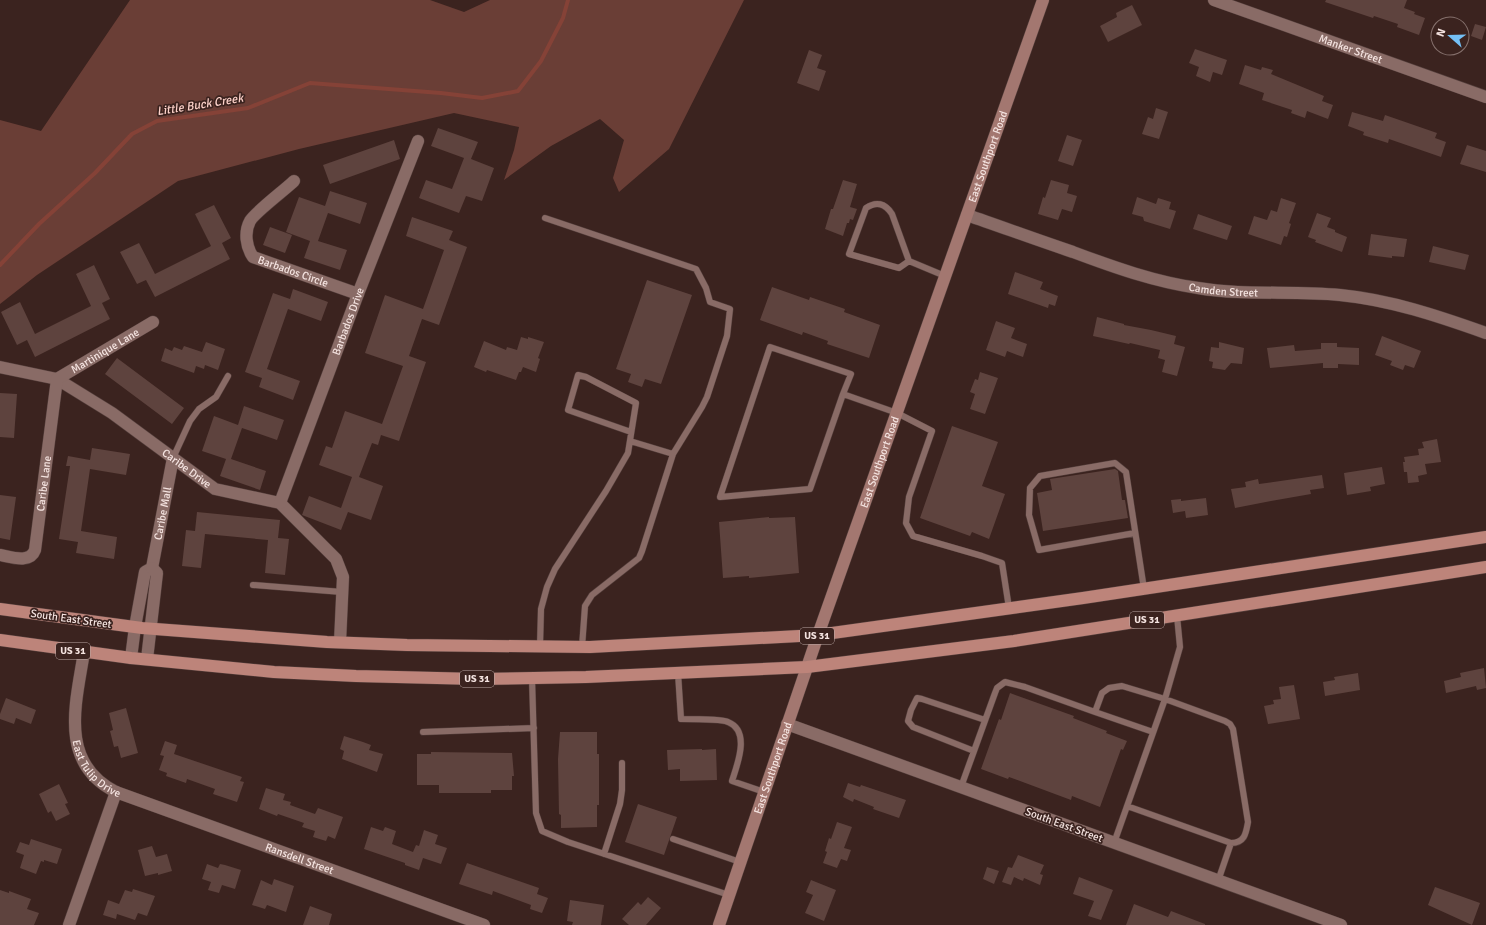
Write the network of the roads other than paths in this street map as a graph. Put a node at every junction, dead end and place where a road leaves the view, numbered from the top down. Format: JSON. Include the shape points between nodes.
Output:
{"nodes":[{"id":1,"x":1043,"y":0,"type":"edge"},
{"id":2,"x":1214,"y":0,"type":"edge"},
{"id":3,"x":1486,"y":97,"type":"edge"},
{"id":4,"x":418,"y":141,"type":"dead end"},
{"id":5,"x":294,"y":181,"type":"dead end"},
{"id":6,"x":967,"y":215,"type":"junction"},
{"id":7,"x":545,"y":218,"type":"dead end"},
{"id":8,"x":909,"y":260,"type":"junction"},
{"id":9,"x":945,"y":276,"type":"junction"},
{"id":10,"x":358,"y":294,"type":"junction"},
{"id":11,"x":153,"y":322,"type":"dead end"},
{"id":12,"x":1486,"y":333,"type":"edge"},
{"id":13,"x":0,"y":367,"type":"edge"},
{"id":14,"x":228,"y":376,"type":"dead end"},
{"id":15,"x":57,"y":379,"type":"junction"},
{"id":16,"x":843,"y":394,"type":"junction"},
{"id":17,"x":897,"y":413,"type":"junction"},
{"id":18,"x":632,"y":432,"type":"junction"},
{"id":19,"x":630,"y":441,"type":"junction"},
{"id":20,"x":673,"y":454,"type":"junction"},
{"id":21,"x":173,"y":458,"type":"junction"},
{"id":22,"x":280,"y":503,"type":"junction"},
{"id":23,"x":1135,"y":533,"type":"junction"},
{"id":24,"x":1486,"y":537,"type":"edge"},
{"id":25,"x":0,"y":555,"type":"edge"},
{"id":26,"x":1486,"y":567,"type":"edge"},
{"id":27,"x":253,"y":585,"type":"dead end"},
{"id":28,"x":1144,"y":589,"type":"junction"},
{"id":29,"x":342,"y":592,"type":"junction"},
{"id":30,"x":1009,"y":608,"type":"junction"},
{"id":31,"x":0,"y":609,"type":"edge"},
{"id":32,"x":1177,"y":616,"type":"junction"},
{"id":33,"x":142,"y":628,"type":"junction"},
{"id":34,"x":818,"y":636,"type":"junction"},
{"id":35,"x":0,"y":640,"type":"edge"},
{"id":36,"x":340,"y":642,"type":"junction"},
{"id":37,"x":540,"y":646,"type":"junction"},
{"id":38,"x":582,"y":647,"type":"junction"},
{"id":39,"x":84,"y":652,"type":"junction"},
{"id":40,"x":130,"y":658,"type":"junction"},
{"id":41,"x":147,"y":659,"type":"junction"},
{"id":42,"x":807,"y":667,"type":"junction"},
{"id":43,"x":678,"y":673,"type":"junction"},
{"id":44,"x":532,"y":678,"type":"junction"},
{"id":45,"x":1165,"y":699,"type":"junction"},
{"id":46,"x":1095,"y":712,"type":"junction"},
{"id":47,"x":985,"y":720,"type":"junction"},
{"id":48,"x":788,"y":724,"type":"junction"},
{"id":49,"x":534,"y":728,"type":"junction"},
{"id":50,"x":423,"y":732,"type":"dead end"},
{"id":51,"x":1153,"y":732,"type":"junction"},
{"id":52,"x":974,"y":751,"type":"junction"},
{"id":53,"x":622,"y":763,"type":"dead end"},
{"id":54,"x":961,"y":787,"type":"junction"},
{"id":55,"x":116,"y":792,"type":"junction"},
{"id":56,"x":764,"y":792,"type":"junction"},
{"id":57,"x":1127,"y":806,"type":"junction"},
{"id":58,"x":673,"y":839,"type":"dead end"},
{"id":59,"x":1114,"y":843,"type":"junction"},
{"id":60,"x":1231,"y":843,"type":"junction"},
{"id":61,"x":604,"y":854,"type":"junction"},
{"id":62,"x":740,"y":862,"type":"junction"},
{"id":63,"x":1218,"y":880,"type":"junction"},
{"id":64,"x":729,"y":895,"type":"junction"},
{"id":65,"x":69,"y":925,"type":"edge"},
{"id":66,"x":484,"y":925,"type":"edge"},
{"id":67,"x":719,"y":925,"type":"edge"},
{"id":68,"x":1341,"y":925,"type":"edge"}],
"edges":[{"from":1,"to":6,"type":"main road","name":"East Southport Road"},
{"from":2,"to":3,"type":"street","name":"Manker Street"},
{"from":4,"to":10,"type":"street","name":"Barbados Drive"},
{"from":5,"to":10,"type":"street","name":"Barbados Circle","via":[[250,220],[248,250],[253,257]]},
{"from":6,"to":9,"type":"main road","name":"East Southport Road"},
{"from":6,"to":12,"type":"street","name":"Camden Street","via":[[1107,264],[1173,283],[1226,292],[1327,294],[1364,298],[1416,309]]},
{"from":7,"to":20,"type":"lane","via":[[696,269],[710,302],[730,309],[727,336],[707,397]]},
{"from":8,"to":8,"type":"lane","via":[[888,208],[872,204],[866,208],[850,254],[899,268]]},
{"from":8,"to":9,"type":"lane"},
{"from":9,"to":17,"type":"main road","name":"East Southport Road"},
{"from":10,"to":22,"type":"street","name":"Barbados Drive"},
{"from":11,"to":15,"type":"street","name":"Martinique Lane"},
{"from":13,"to":15,"type":"street","name":"Caribe Drive"},
{"from":14,"to":21,"type":"lane","via":[[216,397],[199,409],[190,421]]},
{"from":15,"to":21,"type":"street","name":"Caribe Drive","via":[[112,413]]},
{"from":15,"to":25,"type":"street","name":"Caribe Lane","via":[[35,550],[32,555],[23,559]]},
{"from":16,"to":16,"type":"lane","via":[[851,374],[770,347],[720,497],[810,489]]},
{"from":16,"to":17,"type":"lane"},
{"from":17,"to":30,"type":"lane","via":[[932,431],[909,497],[906,523],[913,536],[1002,563]]},
{"from":17,"to":34,"type":"main road","name":"East Southport Road"},
{"from":18,"to":18,"type":"lane","via":[[636,403],[578,375],[568,410]]},
{"from":18,"to":19,"type":"lane"},
{"from":19,"to":20,"type":"lane"},
{"from":19,"to":37,"type":"lane","via":[[628,453],[555,569],[547,587],[541,609]]},
{"from":20,"to":38,"type":"lane","via":[[639,558],[592,595],[584,606]]},
{"from":21,"to":22,"type":"street","name":"Caribe Drive","via":[[215,489]]},
{"from":21,"to":33,"type":"street","name":"Caribe Mall","via":[[152,568],[145,572]]},
{"from":22,"to":29,"type":"street","via":[[336,559],[343,577]]},
{"from":23,"to":23,"type":"lane","via":[[1126,472],[1116,463],[1040,476],[1030,488],[1030,515],[1039,550]]},
{"from":23,"to":28,"type":"lane"},
{"from":24,"to":28,"type":"main road","number":"US 31"},
{"from":26,"to":32,"type":"main road","number":"US 31"},
{"from":27,"to":29,"type":"lane"},
{"from":28,"to":30,"type":"main road","number":"US 31"},
{"from":29,"to":36,"type":"street"},
{"from":30,"to":34,"type":"main road","number":"US 31"},
{"from":31,"to":33,"type":"main road","name":"South East Street","number":"US 31"},
{"from":32,"to":42,"type":"main road","number":"US 31","via":[[1014,641]]},
{"from":32,"to":45,"type":"lane","via":[[1180,647]]},
{"from":33,"to":36,"type":"main road","number":"US 31"},
{"from":33,"to":40,"type":"street","name":"Caribe Mall"},
{"from":33,"to":41,"type":"street","name":"Caribe Mall"},
{"from":34,"to":38,"type":"main road","number":"US 31"},
{"from":34,"to":42,"type":"main road","name":"East Southport Road"},
{"from":35,"to":39,"type":"main road","number":"US 31"},
{"from":36,"to":37,"type":"main road","number":"US 31"},
{"from":37,"to":38,"type":"main road","number":"US 31"},
{"from":39,"to":40,"type":"main road","number":"US 31"},
{"from":39,"to":55,"type":"street","name":"East Tulip Drive","via":[[74,716],[78,749],[92,775]]},
{"from":40,"to":41,"type":"main road","number":"US 31"},
{"from":41,"to":44,"type":"main road","number":"US 31","via":[[274,672]]},
{"from":42,"to":43,"type":"main road","number":"US 31"},
{"from":42,"to":48,"type":"main road","name":"East Southport Road"},
{"from":43,"to":44,"type":"main road","number":"US 31"},
{"from":43,"to":56,"type":"lane","via":[[681,719],[728,721],[737,729],[741,738],[740,757],[732,781]]},
{"from":44,"to":49,"type":"lane"},
{"from":45,"to":46,"type":"lane","via":[[1122,686],[1109,688],[1102,693]]},
{"from":45,"to":51,"type":"lane"},
{"from":45,"to":60,"type":"lane","via":[[1225,721],[1233,729],[1248,822],[1243,840]]},
{"from":46,"to":47,"type":"lane","via":[[1006,682],[998,688]]},
{"from":46,"to":51,"type":"lane"},
{"from":47,"to":52,"type":"lane"},
{"from":47,"to":52,"type":"lane","via":[[918,698],[911,710],[908,721],[913,728]]},
{"from":48,"to":54,"type":"street","name":"South East Street"},
{"from":48,"to":56,"type":"main road","name":"East Southport Road"},
{"from":49,"to":50,"type":"lane"},
{"from":49,"to":61,"type":"lane","via":[[536,813],[542,831]]},
{"from":51,"to":57,"type":"lane"},
{"from":52,"to":54,"type":"lane"},
{"from":53,"to":61,"type":"lane","via":[[620,804]]},
{"from":54,"to":59,"type":"street","name":"South East Street"},
{"from":55,"to":65,"type":"street","name":"East Tulip Drive"},
{"from":55,"to":66,"type":"street","name":"Ransdell Street"},
{"from":56,"to":62,"type":"main road","name":"East Southport Road"},
{"from":57,"to":59,"type":"lane"},
{"from":57,"to":60,"type":"lane"},
{"from":58,"to":62,"type":"lane"},
{"from":59,"to":63,"type":"street","name":"South East Street"},
{"from":60,"to":63,"type":"lane"},
{"from":61,"to":64,"type":"lane"},
{"from":62,"to":64,"type":"main road","name":"East Southport Road"},
{"from":63,"to":68,"type":"street","name":"South East Street"},
{"from":64,"to":67,"type":"main road","name":"East Southport Road"}]}
